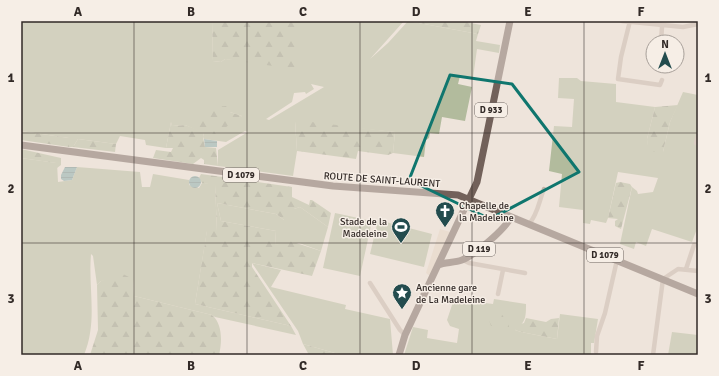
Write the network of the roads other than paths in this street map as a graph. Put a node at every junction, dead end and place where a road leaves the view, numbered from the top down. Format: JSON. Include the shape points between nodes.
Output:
{"nodes":[{"id":1,"x":510,"y":21,"type":"edge"},
{"id":2,"x":622,"y":21,"type":"edge"},
{"id":3,"x":629,"y":22,"type":"edge"},
{"id":4,"x":698,"y":24,"type":"edge"},
{"id":5,"x":662,"y":27,"type":"junction"},
{"id":6,"x":662,"y":34,"type":"edge"},
{"id":7,"x":662,"y":80,"type":"dead end"},
{"id":8,"x":698,"y":136,"type":"edge"},
{"id":9,"x":698,"y":144,"type":"edge"},
{"id":10,"x":21,"y":145,"type":"edge"},
{"id":11,"x":544,"y":189,"type":"dead end"},
{"id":12,"x":458,"y":195,"type":"junction"},
{"id":13,"x":469,"y":198,"type":"junction"},
{"id":14,"x":463,"y":209,"type":"junction"},
{"id":15,"x":511,"y":217,"type":"junction"},
{"id":16,"x":529,"y":224,"type":"junction"},
{"id":17,"x":694,"y":244,"type":"dead end"},
{"id":18,"x":462,"y":260,"type":"junction"},
{"id":19,"x":617,"y":260,"type":"junction"},
{"id":20,"x":438,"y":265,"type":"junction"},
{"id":21,"x":686,"y":269,"type":"junction"},
{"id":22,"x":503,"y":270,"type":"junction"},
{"id":23,"x":698,"y":271,"type":"edge"},
{"id":24,"x":525,"y":273,"type":"dead end"},
{"id":25,"x":663,"y":279,"type":"junction"},
{"id":26,"x":370,"y":283,"type":"dead end"},
{"id":27,"x":498,"y":294,"type":"dead end"},
{"id":28,"x":698,"y":294,"type":"edge"},
{"id":29,"x":402,"y":333,"type":"junction"},
{"id":30,"x":596,"y":352,"type":"dead end"},
{"id":31,"x":399,"y":355,"type":"edge"},
{"id":32,"x":652,"y":355,"type":"edge"}],
"edges":[{"from":1,"to":13,"type":"main road","number":"D 933","via":[[477,182]]},
{"from":2,"to":3,"type":"street"},
{"from":3,"to":5,"type":"street"},
{"from":3,"to":7,"type":"street","via":[[618,79],[660,85]]},
{"from":4,"to":5,"type":"street"},
{"from":5,"to":6,"type":"street"},
{"from":8,"to":9,"type":"street"},
{"from":10,"to":12,"type":"main road","name":"ROUTE DE SAINT-LAURENT","number":"D 1079","via":[[293,182]]},
{"from":11,"to":16,"type":"street","via":[[536,215]]},
{"from":12,"to":13,"type":"main road","name":"ROUTE DE SAINT-LAURENT","number":"D 1079"},
{"from":12,"to":14,"type":"main road","via":[[462,200]]},
{"from":13,"to":14,"type":"main road","number":"D 933"},
{"from":13,"to":15,"type":"main road","number":"D 1079"},
{"from":14,"to":20,"type":"main road","number":"D 933"},
{"from":15,"to":16,"type":"main road","number":"D 1079"},
{"from":15,"to":18,"type":"main road","number":"D 119","via":[[481,246]]},
{"from":16,"to":19,"type":"main road","number":"D 1079"},
{"from":17,"to":21,"type":"street"},
{"from":18,"to":20,"type":"main road","number":"D 119"},
{"from":18,"to":22,"type":"street"},
{"from":19,"to":25,"type":"main road","number":"D 1079"},
{"from":19,"to":30,"type":"street","via":[[597,336]]},
{"from":20,"to":29,"type":"main road","number":"D 933"},
{"from":21,"to":23,"type":"street"},
{"from":21,"to":25,"type":"street","via":[[678,269]]},
{"from":22,"to":24,"type":"street"},
{"from":22,"to":27,"type":"street"},
{"from":25,"to":28,"type":"main road","number":"D 1079"},
{"from":25,"to":32,"type":"street"},
{"from":26,"to":29,"type":"street"},
{"from":29,"to":31,"type":"main road","number":"D 933"}]}
